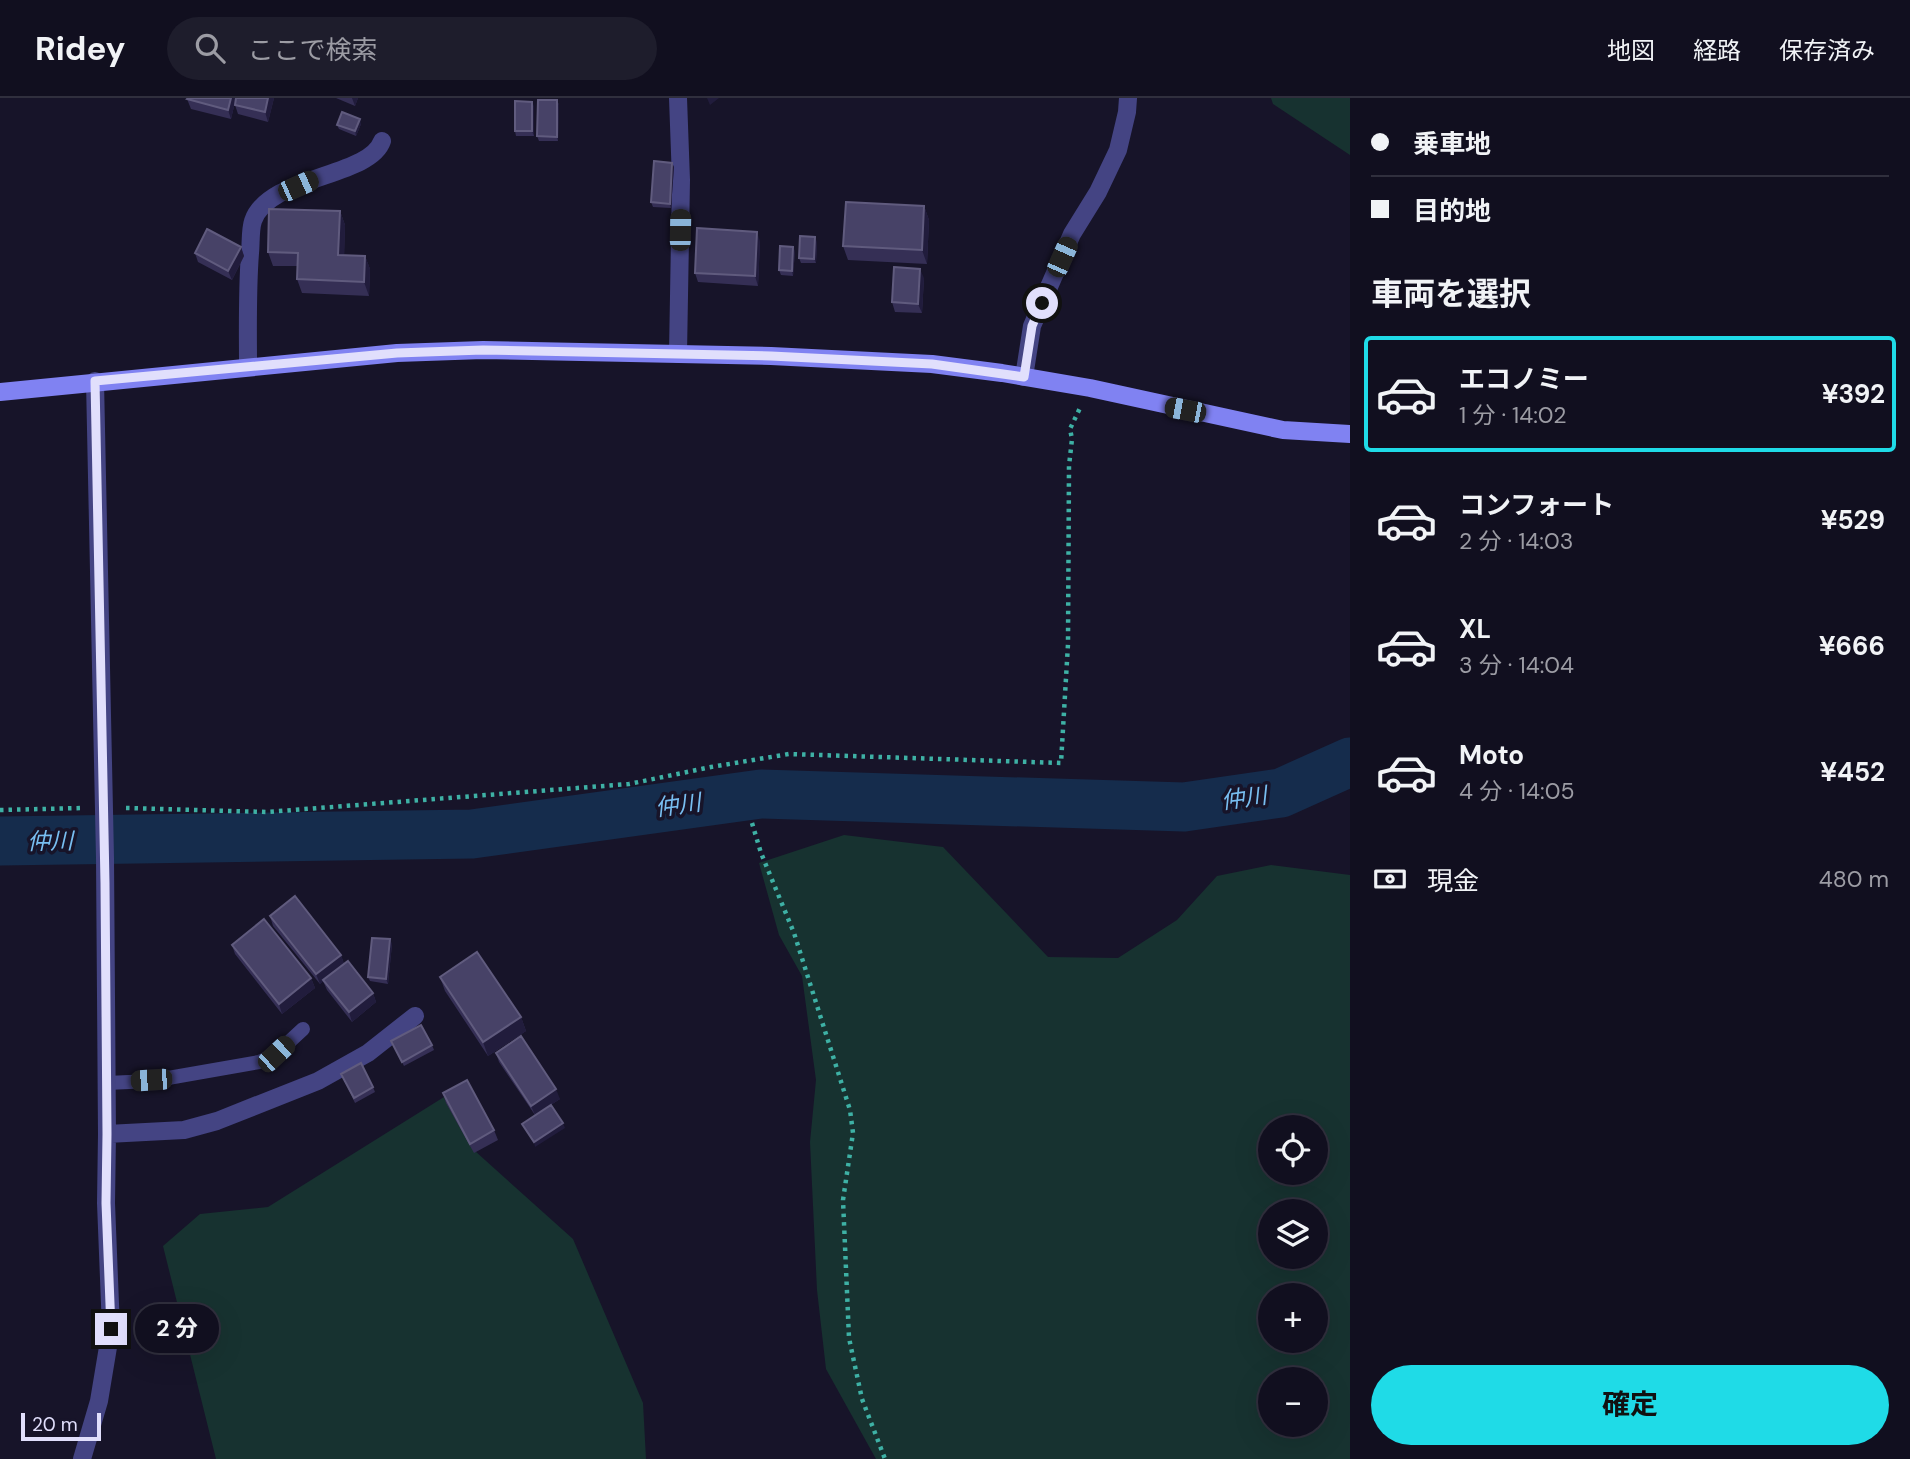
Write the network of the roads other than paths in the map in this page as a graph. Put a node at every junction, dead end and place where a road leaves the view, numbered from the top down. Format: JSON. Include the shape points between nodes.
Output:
{"nodes":[{"id":1,"x":678,"y":98,"type":"edge"},
{"id":2,"x":1128,"y":98,"type":"edge"},
{"id":3,"x":382,"y":141,"type":"dead end"},
{"id":4,"x":678,"y":354,"type":"junction"},
{"id":5,"x":248,"y":367,"type":"junction"},
{"id":6,"x":1024,"y":377,"type":"junction"},
{"id":7,"x":95,"y":381,"type":"junction"},
{"id":8,"x":0,"y":392,"type":"edge"},
{"id":9,"x":1350,"y":434,"type":"edge"},
{"id":10,"x":415,"y":1016,"type":"dead end"},
{"id":11,"x":303,"y":1029,"type":"dead end"},
{"id":12,"x":107,"y":1083,"type":"junction"},
{"id":13,"x":107,"y":1134,"type":"junction"},
{"id":14,"x":82,"y":1459,"type":"edge"}],
"edges":[{"from":1,"to":4,"type":"street"},
{"from":2,"to":6,"type":"street","via":[[1118,150],[1072,234],[1032,326]]},
{"from":3,"to":5,"type":"street","via":[[379,150],[363,160],[278,194],[262,206],[253,221],[247,293]]},
{"from":4,"to":5,"type":"street","via":[[397,353]]},
{"from":4,"to":6,"type":"street","via":[[932,364]]},
{"from":5,"to":7,"type":"street"},
{"from":6,"to":9,"type":"street","via":[[1283,430]]},
{"from":7,"to":8,"type":"street"},
{"from":7,"to":12,"type":"street"},
{"from":10,"to":13,"type":"street","via":[[368,1053],[318,1081],[217,1121],[184,1129]]},
{"from":11,"to":12,"type":"lane","via":[[276,1054],[259,1062]]},
{"from":12,"to":13,"type":"street"},
{"from":13,"to":14,"type":"street","via":[[111,1329],[99,1401]]}]}
